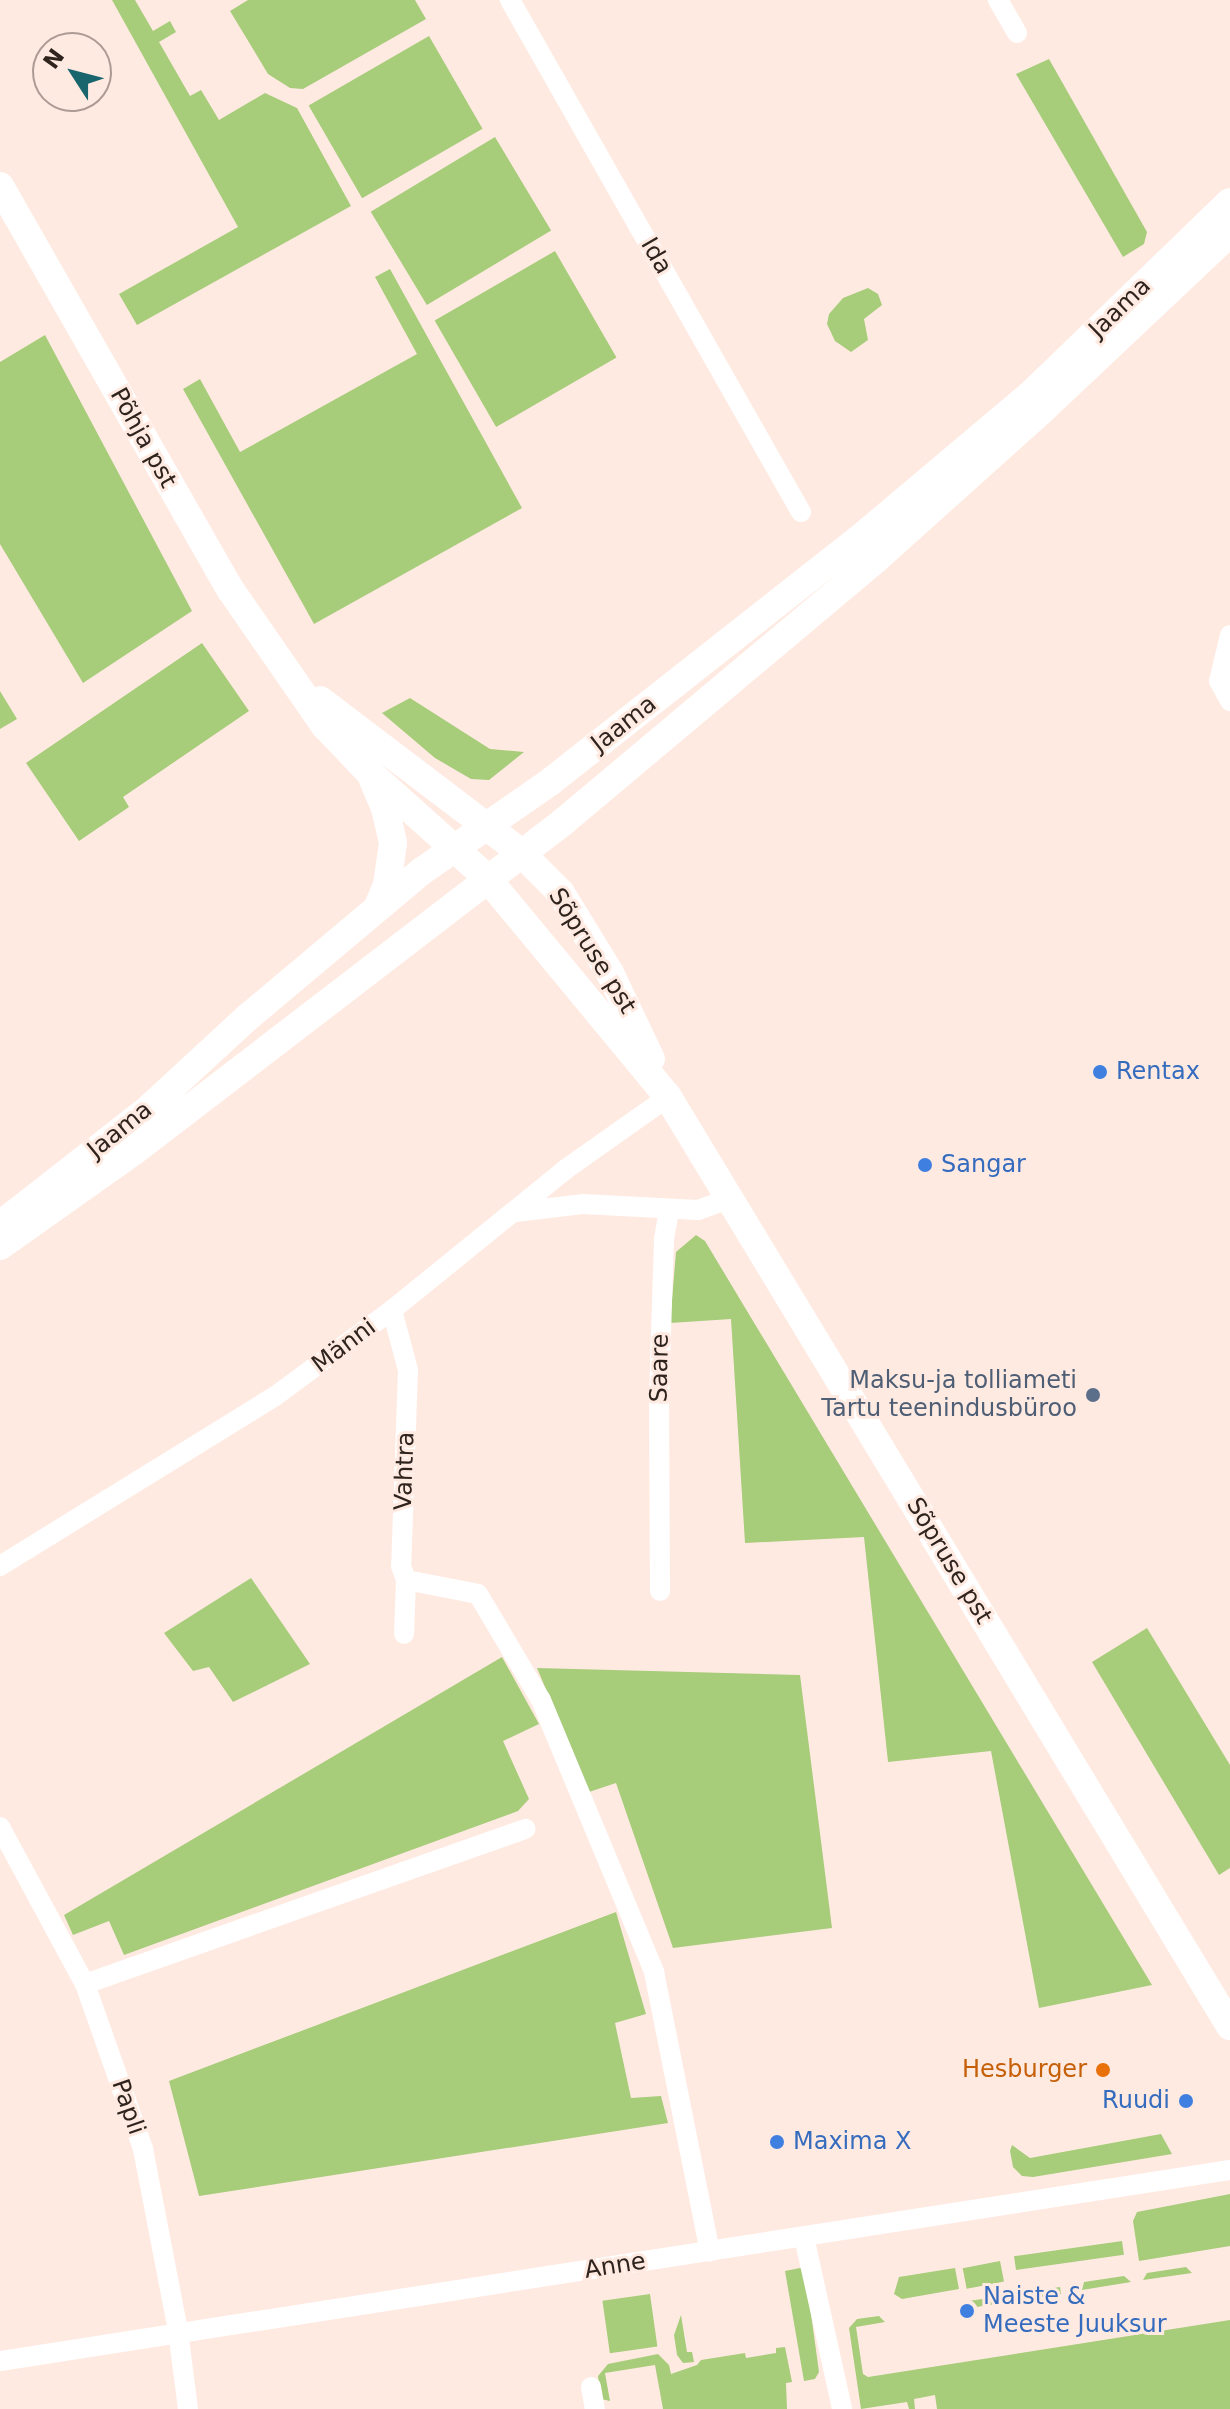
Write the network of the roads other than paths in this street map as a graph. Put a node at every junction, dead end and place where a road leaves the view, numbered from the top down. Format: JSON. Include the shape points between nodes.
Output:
{"nodes":[{"id":1,"x":510,"y":0,"type":"edge"},
{"id":2,"x":998,"y":0,"type":"edge"},
{"id":3,"x":1017,"y":33,"type":"dead end"},
{"id":4,"x":0,"y":186,"type":"edge"},
{"id":5,"x":1230,"y":202,"type":"edge"},
{"id":6,"x":1230,"y":233,"type":"edge"},
{"id":7,"x":801,"y":512,"type":"dead end"},
{"id":8,"x":1228,"y":641,"type":"edge"},
{"id":9,"x":296,"y":684,"type":"junction"},
{"id":10,"x":1230,"y":701,"type":"edge"},
{"id":11,"x":369,"y":772,"type":"junction"},
{"id":12,"x":487,"y":826,"type":"junction"},
{"id":13,"x":455,"y":848,"type":"junction"},
{"id":14,"x":520,"y":852,"type":"junction"},
{"id":15,"x":487,"y":878,"type":"junction"},
{"id":16,"x":376,"y":909,"type":"junction"},
{"id":17,"x":668,"y":1097,"type":"junction"},
{"id":18,"x":566,"y":1169,"type":"junction"},
{"id":19,"x":731,"y":1198,"type":"junction"},
{"id":20,"x":583,"y":1204,"type":"junction"},
{"id":21,"x":669,"y":1210,"type":"junction"},
{"id":22,"x":515,"y":1212,"type":"junction"},
{"id":23,"x":0,"y":1225,"type":"edge"},
{"id":24,"x":0,"y":1246,"type":"edge"},
{"id":25,"x":392,"y":1310,"type":"junction"},
{"id":26,"x":0,"y":1566,"type":"edge"},
{"id":27,"x":406,"y":1580,"type":"junction"},
{"id":28,"x":660,"y":1591,"type":"dead end"},
{"id":29,"x":404,"y":1634,"type":"dead end"},
{"id":30,"x":526,"y":1829,"type":"dead end"},
{"id":31,"x":3,"y":1839,"type":"edge"},
{"id":32,"x":85,"y":1984,"type":"junction"},
{"id":33,"x":1230,"y":2026,"type":"edge"},
{"id":34,"x":1230,"y":2170,"type":"edge"},
{"id":35,"x":804,"y":2237,"type":"junction"},
{"id":36,"x":710,"y":2251,"type":"junction"},
{"id":37,"x":178,"y":2331,"type":"junction"},
{"id":38,"x":0,"y":2361,"type":"edge"},
{"id":39,"x":591,"y":2387,"type":"dead end"},
{"id":40,"x":188,"y":2409,"type":"edge"},
{"id":41,"x":595,"y":2409,"type":"edge"},
{"id":42,"x":842,"y":2409,"type":"edge"}],
"edges":[{"from":1,"to":7,"type":"street","name":"Ida"},
{"from":2,"to":3,"type":"street"},
{"from":4,"to":9,"type":"main road","name":"Põhja pst","via":[[222,576]]},
{"from":5,"to":12,"type":"main road","name":"Jaama","via":[[1029,396],[859,539]]},
{"from":6,"to":14,"type":"main road","name":"Jaama","via":[[875,560],[563,822]]},
{"from":8,"to":10,"type":"street","via":[[1219,681]]},
{"from":9,"to":11,"type":"main road","name":"Põhja pst","via":[[325,726]]},
{"from":9,"to":12,"type":"main road","name":"Põhja pst"},
{"from":11,"to":13,"type":"main road","name":"Põhja pst"},
{"from":11,"to":16,"type":"main road","via":[[393,843],[387,885]]},
{"from":12,"to":13,"type":"main road","name":"Jaama"},
{"from":12,"to":14,"type":"main road","name":"Sõpruse pst"},
{"from":13,"to":15,"type":"main road","name":"Sõpruse pst"},
{"from":13,"to":16,"type":"main road","name":"Jaama"},
{"from":14,"to":15,"type":"main road","name":"Jaama"},
{"from":14,"to":17,"type":"main road","name":"Sõpruse pst","via":[[561,893],[610,973]]},
{"from":15,"to":17,"type":"main road","name":"Sõpruse pst"},
{"from":15,"to":24,"type":"main road","name":"Jaama","via":[[133,1152]]},
{"from":16,"to":23,"type":"main road","name":"Jaama","via":[[146,1111]]},
{"from":17,"to":18,"type":"street","name":"Männi"},
{"from":17,"to":19,"type":"main road","name":"Sõpruse pst"},
{"from":18,"to":20,"type":"street","via":[[569,1187]]},
{"from":18,"to":22,"type":"street","name":"Männi"},
{"from":19,"to":21,"type":"street","via":[[698,1210]]},
{"from":19,"to":33,"type":"main road","name":"Sõpruse pst"},
{"from":20,"to":21,"type":"street"},
{"from":20,"to":22,"type":"street"},
{"from":21,"to":28,"type":"street","name":"Saare","via":[[659,1398]]},
{"from":22,"to":25,"type":"street","name":"Männi"},
{"from":25,"to":26,"type":"street","name":"Männi","via":[[274,1397]]},
{"from":25,"to":27,"type":"street","name":"Vahtra","via":[[408,1370],[401,1566]]},
{"from":27,"to":29,"type":"street","name":"Vahtra"},
{"from":27,"to":36,"type":"street","via":[[478,1594],[541,1700],[661,1995]]},
{"from":30,"to":32,"type":"street"},
{"from":31,"to":32,"type":"street","name":"Papli"},
{"from":32,"to":37,"type":"street","name":"Papli","via":[[143,2149]]},
{"from":34,"to":35,"type":"street","name":"Anne"},
{"from":35,"to":36,"type":"street","name":"Anne"},
{"from":35,"to":42,"type":"street"},
{"from":36,"to":37,"type":"street","name":"Anne"},
{"from":37,"to":38,"type":"street","name":"Anne"},
{"from":37,"to":40,"type":"street","name":"Papli"},
{"from":39,"to":41,"type":"street"}]}
